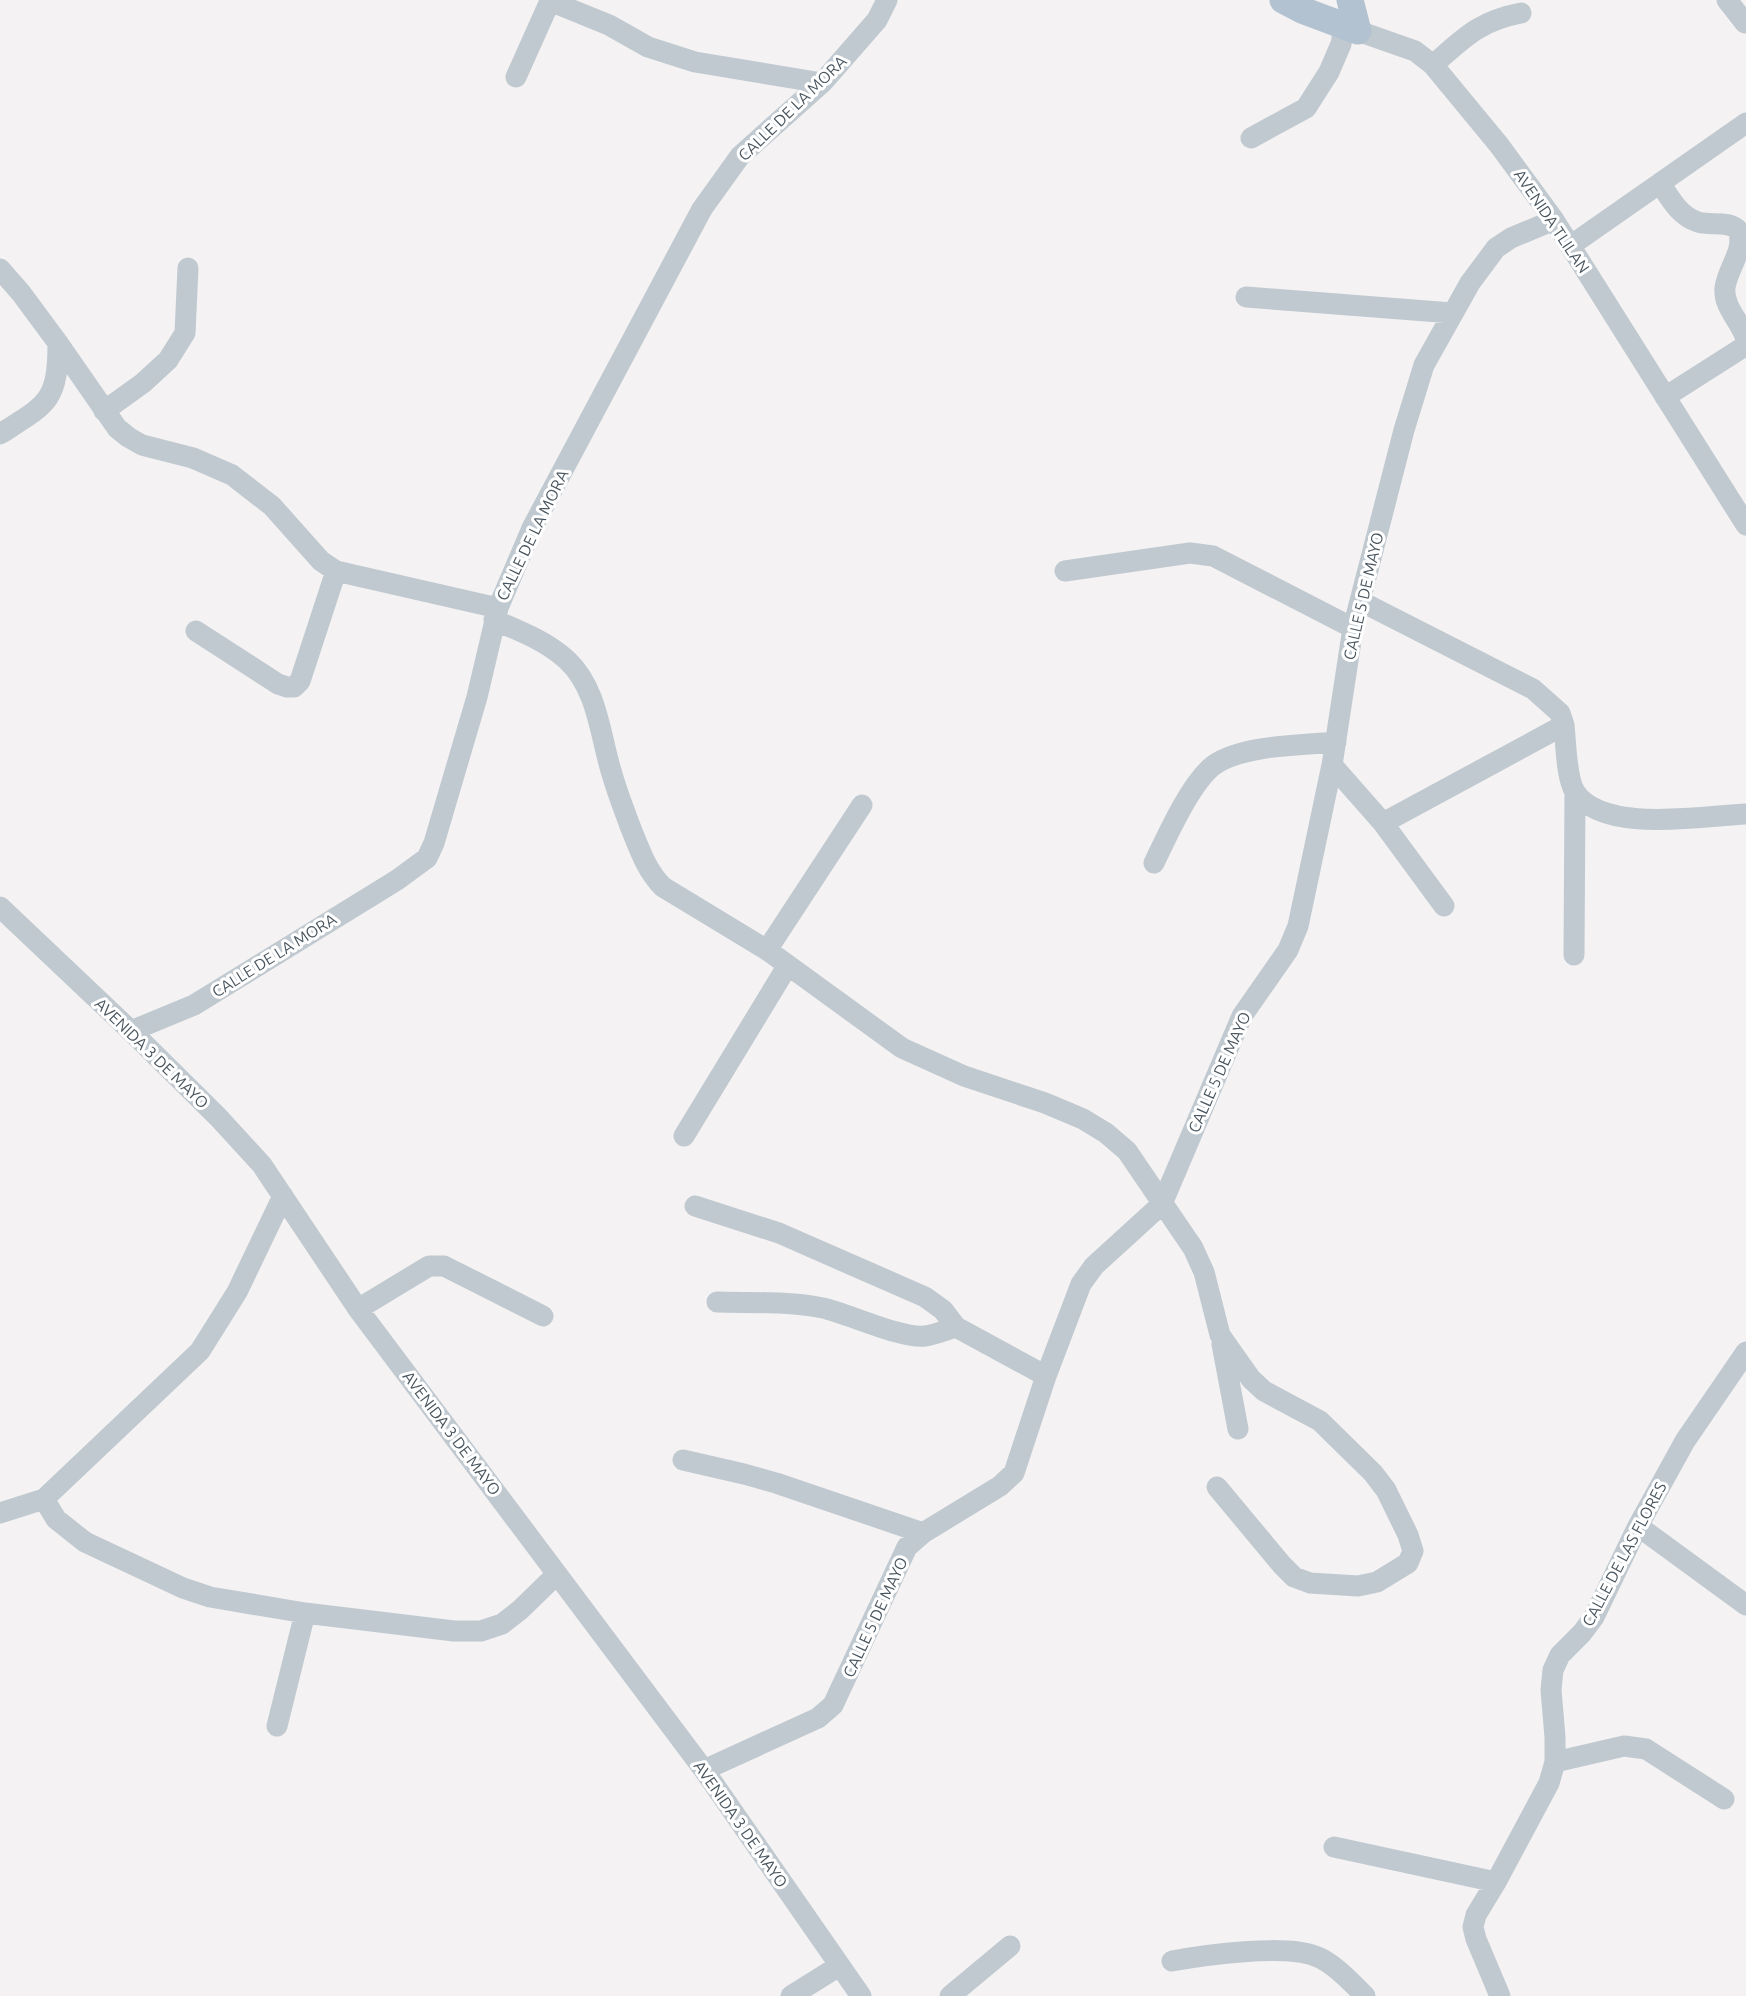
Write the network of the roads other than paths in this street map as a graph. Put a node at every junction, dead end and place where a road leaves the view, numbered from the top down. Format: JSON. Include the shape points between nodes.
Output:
{"nodes":[{"id":1,"x":887,"y":0,"type":"edge"},
{"id":2,"x":1284,"y":0,"type":"edge"},
{"id":3,"x":1350,"y":0,"type":"edge"},
{"id":4,"x":1727,"y":0,"type":"edge"},
{"id":5,"x":549,"y":1,"type":"edge"},
{"id":6,"x":1521,"y":13,"type":"dead end"},
{"id":7,"x":1746,"y":23,"type":"edge"},
{"id":8,"x":1351,"y":29,"type":"junction"},
{"id":9,"x":1433,"y":65,"type":"junction"},
{"id":10,"x":516,"y":77,"type":"dead end"},
{"id":11,"x":822,"y":82,"type":"junction"},
{"id":12,"x":1746,"y":123,"type":"edge"},
{"id":13,"x":1251,"y":138,"type":"dead end"},
{"id":14,"x":1660,"y":183,"type":"junction"},
{"id":15,"x":1554,"y":220,"type":"junction"},
{"id":16,"x":1570,"y":246,"type":"junction"},
{"id":17,"x":188,"y":268,"type":"dead end"},
{"id":18,"x":0,"y":269,"type":"edge"},
{"id":19,"x":1246,"y":297,"type":"dead end"},
{"id":20,"x":1452,"y":314,"type":"junction"},
{"id":21,"x":1746,"y":341,"type":"edge"},
{"id":22,"x":58,"y":343,"type":"junction"},
{"id":23,"x":1665,"y":397,"type":"junction"},
{"id":24,"x":104,"y":411,"type":"junction"},
{"id":25,"x":0,"y":434,"type":"edge"},
{"id":26,"x":1746,"y":525,"type":"edge"},
{"id":27,"x":336,"y":571,"type":"junction"},
{"id":28,"x":1065,"y":571,"type":"dead end"},
{"id":29,"x":1360,"y":601,"type":"junction"},
{"id":30,"x":496,"y":614,"type":"junction"},
{"id":31,"x":1353,"y":628,"type":"junction"},
{"id":32,"x":196,"y":631,"type":"dead end"},
{"id":33,"x":1564,"y":725,"type":"junction"},
{"id":34,"x":1336,"y":742,"type":"junction"},
{"id":35,"x":1332,"y":765,"type":"junction"},
{"id":36,"x":1575,"y":792,"type":"junction"},
{"id":37,"x":862,"y":805,"type":"dead end"},
{"id":38,"x":1746,"y":814,"type":"edge"},
{"id":39,"x":1383,"y":823,"type":"junction"},
{"id":40,"x":1154,"y":862,"type":"dead end"},
{"id":41,"x":1444,"y":906,"type":"dead end"},
{"id":42,"x":0,"y":908,"type":"edge"},
{"id":43,"x":767,"y":950,"type":"junction"},
{"id":44,"x":1574,"y":955,"type":"dead end"},
{"id":45,"x":788,"y":965,"type":"junction"},
{"id":46,"x":130,"y":1030,"type":"junction"},
{"id":47,"x":684,"y":1137,"type":"dead end"},
{"id":48,"x":283,"y":1196,"type":"junction"},
{"id":49,"x":1162,"y":1204,"type":"junction"},
{"id":50,"x":695,"y":1206,"type":"dead end"},
{"id":51,"x":717,"y":1302,"type":"dead end"},
{"id":52,"x":358,"y":1309,"type":"junction"},
{"id":53,"x":543,"y":1316,"type":"dead end"},
{"id":54,"x":956,"y":1327,"type":"junction"},
{"id":55,"x":1220,"y":1335,"type":"junction"},
{"id":56,"x":1746,"y":1352,"type":"edge"},
{"id":57,"x":1046,"y":1376,"type":"junction"},
{"id":58,"x":1238,"y":1429,"type":"dead end"},
{"id":59,"x":683,"y":1460,"type":"dead end"},
{"id":60,"x":1217,"y":1487,"type":"dead end"},
{"id":61,"x":44,"y":1499,"type":"junction"},
{"id":62,"x":0,"y":1513,"type":"edge"},
{"id":63,"x":1638,"y":1526,"type":"junction"},
{"id":64,"x":923,"y":1533,"type":"junction"},
{"id":65,"x":557,"y":1574,"type":"junction"},
{"id":66,"x":1746,"y":1605,"type":"edge"},
{"id":67,"x":305,"y":1613,"type":"junction"},
{"id":68,"x":277,"y":1726,"type":"dead end"},
{"id":69,"x":1555,"y":1762,"type":"junction"},
{"id":70,"x":704,"y":1770,"type":"junction"},
{"id":71,"x":1724,"y":1799,"type":"dead end"},
{"id":72,"x":1334,"y":1847,"type":"dead end"},
{"id":73,"x":1496,"y":1882,"type":"junction"},
{"id":74,"x":1010,"y":1946,"type":"dead end"},
{"id":75,"x":1172,"y":1961,"type":"dead end"},
{"id":76,"x":839,"y":1966,"type":"junction"},
{"id":77,"x":791,"y":1996,"type":"edge"},
{"id":78,"x":861,"y":1996,"type":"edge"},
{"id":79,"x":950,"y":1996,"type":"edge"},
{"id":80,"x":1365,"y":1996,"type":"edge"},
{"id":81,"x":1500,"y":1996,"type":"edge"}],
"edges":[{"from":1,"to":11,"type":"street","name":"CALLE DE LA MORA","via":[[877,20]]},
{"from":2,"to":8,"type":"main road","name":"AVENIDA TLILAN"},
{"from":3,"to":8,"type":"main road"},
{"from":4,"to":7,"type":"street"},
{"from":5,"to":10,"type":"street"},
{"from":5,"to":11,"type":"street","via":[[648,46],[695,62]]},
{"from":6,"to":9,"type":"street","via":[[1480,26]]},
{"from":8,"to":9,"type":"street","name":"AVENIDA TLILAN","via":[[1415,51]]},
{"from":8,"to":13,"type":"street","via":[[1306,108]]},
{"from":9,"to":15,"type":"street","name":"AVENIDA TLILAN"},
{"from":11,"to":30,"type":"street","name":"CALLE DE LA MORA","via":[[740,156],[702,209],[532,528]]},
{"from":12,"to":14,"type":"street"},
{"from":14,"to":16,"type":"street"},
{"from":14,"to":21,"type":"street","via":[[1677,209],[1689,218],[1699,223],[1727,224],[1737,228],[1742,236],[1744,247],[1728,274],[1724,290]]},
{"from":15,"to":16,"type":"street","name":"AVENIDA TLILAN"},
{"from":15,"to":20,"type":"street","name":"CALLE 5 DE MAYO","via":[[1496,248]]},
{"from":16,"to":23,"type":"street","name":"AVENIDA TLILAN"},
{"from":17,"to":24,"type":"street","via":[[185,333],[168,360]]},
{"from":18,"to":22,"type":"street"},
{"from":19,"to":20,"type":"street"},
{"from":20,"to":29,"type":"street","name":"CALLE 5 DE MAYO","via":[[1424,365]]},
{"from":21,"to":23,"type":"street"},
{"from":22,"to":24,"type":"street"},
{"from":22,"to":25,"type":"street","via":[[58,373],[45,402]]},
{"from":23,"to":26,"type":"street","name":"AVENIDA TLILAN"},
{"from":24,"to":27,"type":"street","via":[[117,428],[142,445],[193,458],[232,475],[272,506],[321,561]]},
{"from":27,"to":30,"type":"street"},
{"from":27,"to":32,"type":"street","via":[[300,681],[294,687],[278,684]]},
{"from":28,"to":31,"type":"street","via":[[1190,553],[1214,556]]},
{"from":29,"to":31,"type":"street","name":"CALLE 5 DE MAYO"},
{"from":29,"to":33,"type":"street","via":[[1533,689],[1560,713]]},
{"from":30,"to":43,"type":"street","via":[[567,660],[586,686],[622,805],[654,879]]},
{"from":30,"to":46,"type":"street","name":"CALLE DE LA MORA","via":[[477,697],[427,858],[194,1005]]},
{"from":31,"to":34,"type":"street","name":"CALLE 5 DE MAYO"},
{"from":33,"to":36,"type":"street","via":[[1570,781]]},
{"from":33,"to":39,"type":"street"},
{"from":34,"to":35,"type":"street","name":"CALLE 5 DE MAYO"},
{"from":34,"to":40,"type":"street","via":[[1247,752],[1214,765],[1180,810]]},
{"from":35,"to":39,"type":"street"},
{"from":35,"to":49,"type":"street","name":"CALLE 5 DE MAYO","via":[[1298,926],[1288,950],[1242,1016]]},
{"from":36,"to":38,"type":"street","via":[[1598,810],[1637,820]]},
{"from":36,"to":44,"type":"street"},
{"from":37,"to":43,"type":"street"},
{"from":39,"to":41,"type":"street"},
{"from":42,"to":46,"type":"street","name":"AVENIDA 3 DE MAYO"},
{"from":43,"to":45,"type":"street"},
{"from":45,"to":47,"type":"street"},
{"from":45,"to":49,"type":"street","via":[[902,1048],[964,1076],[1045,1103],[1106,1133],[1127,1151]]},
{"from":46,"to":48,"type":"street","name":"AVENIDA 3 DE MAYO","via":[[218,1117]]},
{"from":48,"to":52,"type":"street","name":"AVENIDA 3 DE MAYO"},
{"from":48,"to":61,"type":"street","via":[[237,1292],[200,1351]]},
{"from":49,"to":55,"type":"street","via":[[1193,1248],[1204,1272]]},
{"from":49,"to":57,"type":"street","name":"CALLE 5 DE MAYO","via":[[1094,1266],[1081,1284]]},
{"from":50,"to":54,"type":"street","via":[[778,1233],[924,1297],[943,1310]]},
{"from":51,"to":54,"type":"street","via":[[821,1308],[908,1335],[924,1336]]},
{"from":52,"to":53,"type":"street","via":[[429,1266],[444,1266]]},
{"from":52,"to":65,"type":"street","name":"AVENIDA 3 DE MAYO"},
{"from":54,"to":57,"type":"street"},
{"from":55,"to":58,"type":"street"},
{"from":55,"to":60,"type":"street","via":[[1264,1391],[1320,1421],[1373,1473],[1386,1490],[1413,1551],[1408,1563],[1377,1582],[1358,1586],[1310,1583],[1294,1577],[1282,1565]]},
{"from":56,"to":63,"type":"street","name":"CALLE DE LAS FLORES","via":[[1685,1441]]},
{"from":57,"to":64,"type":"street","name":"CALLE 5 DE MAYO","via":[[1014,1473],[1000,1486]]},
{"from":59,"to":64,"type":"street","via":[[765,1480]]},
{"from":61,"to":62,"type":"street"},
{"from":61,"to":67,"type":"street","via":[[56,1519],[85,1542],[183,1588],[210,1597]]},
{"from":63,"to":66,"type":"street"},
{"from":63,"to":69,"type":"street","name":"CALLE DE LAS FLORES","via":[[1594,1617],[1560,1655],[1553,1671]]},
{"from":64,"to":70,"type":"street","name":"CALLE 5 DE MAYO","via":[[898,1564],[833,1705],[818,1718]]},
{"from":65,"to":67,"type":"street","via":[[502,1624],[480,1631]]},
{"from":65,"to":70,"type":"street","name":"AVENIDA 3 DE MAYO"},
{"from":67,"to":68,"type":"street"},
{"from":69,"to":71,"type":"street","via":[[1624,1746],[1646,1749]]},
{"from":69,"to":73,"type":"street","name":"CALLE DE LAS FLORES","via":[[1549,1783]]},
{"from":70,"to":76,"type":"street","name":"AVENIDA 3 DE MAYO"},
{"from":72,"to":73,"type":"street"},
{"from":73,"to":81,"type":"street","name":"CALLE DE LAS FLORES","via":[[1473,1927]]},
{"from":74,"to":79,"type":"street"},
{"from":75,"to":80,"type":"street","via":[[1220,1953],[1286,1951],[1315,1956],[1340,1972]]},
{"from":76,"to":77,"type":"street"},
{"from":76,"to":78,"type":"street","name":"AVENIDA 3 DE MAYO"}]}
